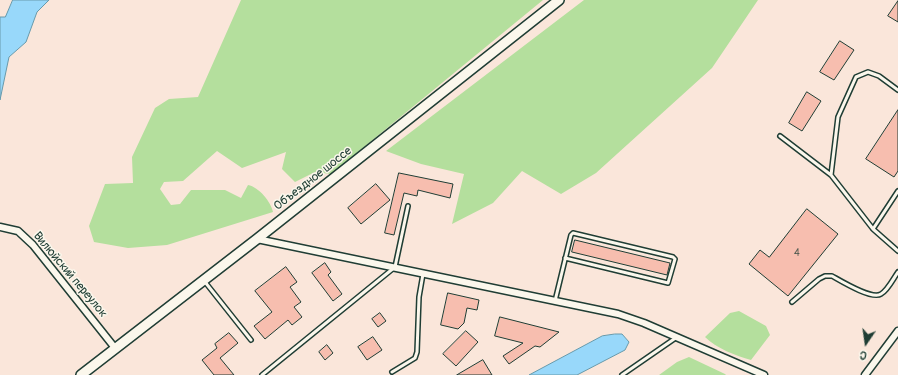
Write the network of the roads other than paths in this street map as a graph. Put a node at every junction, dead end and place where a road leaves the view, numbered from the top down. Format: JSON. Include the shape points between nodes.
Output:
{"nodes":[{"id":1,"x":559,"y":0,"type":"edge"},
{"id":2,"x":898,"y":90,"type":"edge"},
{"id":3,"x":780,"y":136,"type":"dead end"},
{"id":4,"x":831,"y":175,"type":"junction"},
{"id":5,"x":898,"y":191,"type":"edge"},
{"id":6,"x":408,"y":206,"type":"dead end"},
{"id":7,"x":0,"y":227,"type":"edge"},
{"id":8,"x":873,"y":229,"type":"junction"},
{"id":9,"x":257,"y":239,"type":"junction"},
{"id":10,"x":898,"y":251,"type":"edge"},
{"id":11,"x":565,"y":258,"type":"junction"},
{"id":12,"x":394,"y":267,"type":"junction"},
{"id":13,"x":898,"y":272,"type":"edge"},
{"id":14,"x":423,"y":273,"type":"junction"},
{"id":15,"x":204,"y":280,"type":"junction"},
{"id":16,"x":555,"y":301,"type":"junction"},
{"id":17,"x":792,"y":302,"type":"dead end"},
{"id":18,"x":898,"y":331,"type":"edge"},
{"id":19,"x":677,"y":337,"type":"junction"},
{"id":20,"x":251,"y":340,"type":"dead end"},
{"id":21,"x":115,"y":348,"type":"junction"},
{"id":22,"x":392,"y":372,"type":"dead end"},
{"id":23,"x":82,"y":375,"type":"edge"},
{"id":24,"x":262,"y":375,"type":"edge"},
{"id":25,"x":622,"y":375,"type":"edge"},
{"id":26,"x":764,"y":375,"type":"edge"},
{"id":27,"x":865,"y":375,"type":"edge"}],
"edges":[{"from":1,"to":9,"type":"main road","name":"Объездное шоссе"},
{"from":2,"to":4,"type":"lane","via":[[879,76],[868,72],[856,77],[838,117]]},
{"from":3,"to":4,"type":"lane"},
{"from":4,"to":8,"type":"lane"},
{"from":5,"to":8,"type":"lane"},
{"from":6,"to":12,"type":"lane"},
{"from":7,"to":21,"type":"street","name":"Вилюйский переулок","via":[[18,231],[33,245]]},
{"from":8,"to":10,"type":"lane"},
{"from":9,"to":12,"type":"street"},
{"from":9,"to":15,"type":"main road","name":"Объездное шоссе"},
{"from":11,"to":11,"type":"lane","via":[[573,233],[675,259],[668,283]]},
{"from":11,"to":16,"type":"lane"},
{"from":12,"to":14,"type":"street"},
{"from":12,"to":24,"type":"lane"},
{"from":13,"to":17,"type":"lane","via":[[885,291],[879,295],[871,295],[832,276],[825,276]]},
{"from":14,"to":16,"type":"street"},
{"from":14,"to":22,"type":"lane","via":[[419,297],[417,352],[415,358]]},
{"from":15,"to":20,"type":"lane"},
{"from":15,"to":21,"type":"main road","name":"Объездное шоссе"},
{"from":16,"to":19,"type":"street","via":[[618,314]]},
{"from":18,"to":27,"type":"street"},
{"from":19,"to":25,"type":"lane"},
{"from":19,"to":26,"type":"street"},
{"from":21,"to":23,"type":"main road","name":"Объездное шоссе"}]}
